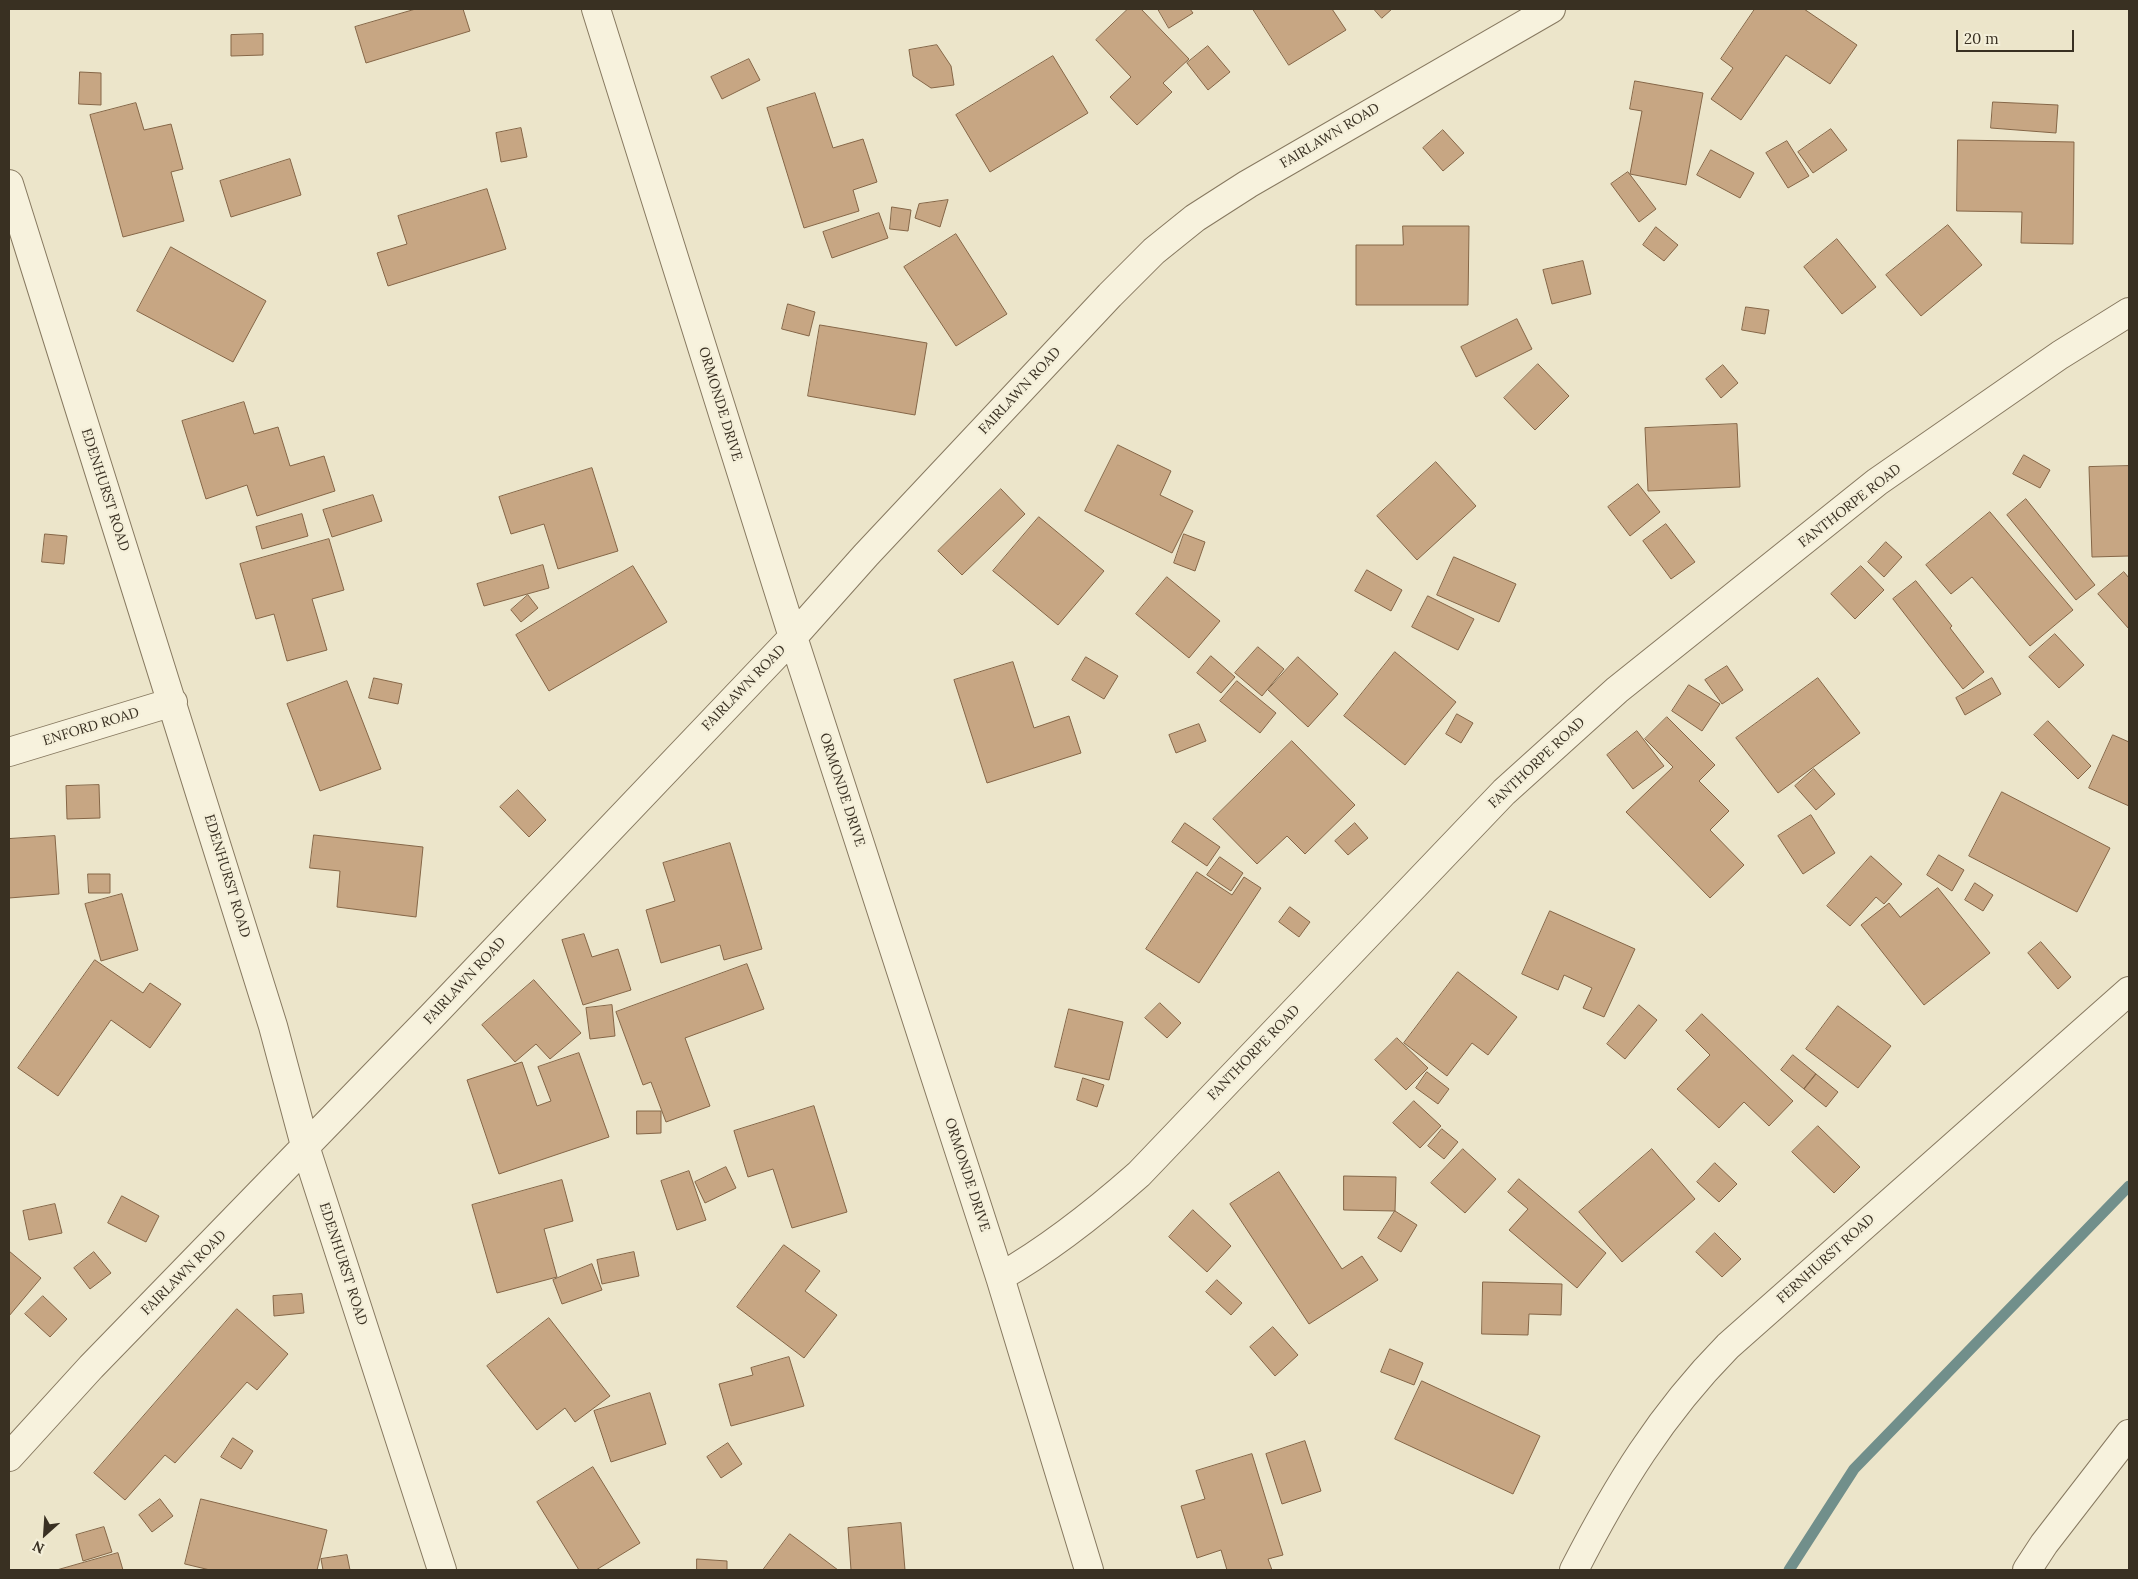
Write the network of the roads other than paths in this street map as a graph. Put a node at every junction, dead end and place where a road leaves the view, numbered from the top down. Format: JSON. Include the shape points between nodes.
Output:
{"nodes":[{"id":1,"x":596,"y":9,"type":"edge"},
{"id":2,"x":1551,"y":9,"type":"edge"},
{"id":3,"x":9,"y":184,"type":"edge"},
{"id":4,"x":2129,"y":312,"type":"edge"},
{"id":5,"x":792,"y":637,"type":"junction"},
{"id":6,"x":173,"y":702,"type":"junction"},
{"id":7,"x":9,"y":752,"type":"edge"},
{"id":8,"x":2129,"y":991,"type":"edge"},
{"id":9,"x":306,"y":1149,"type":"junction"},
{"id":10,"x":1000,"y":1276,"type":"junction"},
{"id":11,"x":2129,"y":1434,"type":"edge"},
{"id":12,"x":9,"y":1457,"type":"edge"},
{"id":13,"x":442,"y":1570,"type":"edge"},
{"id":14,"x":1089,"y":1570,"type":"edge"},
{"id":15,"x":1574,"y":1570,"type":"edge"},
{"id":16,"x":2027,"y":1570,"type":"edge"}],
"edges":[{"from":1,"to":5,"type":"street","name":"ORMONDE DRIVE"},
{"from":2,"to":5,"type":"street","name":"FAIRLAWN ROAD","via":[[1248,184],[1154,251]]},
{"from":3,"to":6,"type":"street","name":"EDENHURST ROAD"},
{"from":4,"to":10,"type":"street","name":"FANTHORPE ROAD","via":[[2060,355],[1877,482],[1618,690],[1504,792],[1139,1174],[1066,1234]]},
{"from":5,"to":9,"type":"street","name":"FAIRLAWN ROAD"},
{"from":5,"to":10,"type":"street","name":"ORMONDE DRIVE"},
{"from":6,"to":7,"type":"street","name":"ENFORD ROAD"},
{"from":6,"to":9,"type":"street","name":"EDENHURST ROAD","via":[[273,1026]]},
{"from":8,"to":15,"type":"street","name":"FERNHURST ROAD","via":[[1698,1376],[1674,1405],[1620,1485]]},
{"from":9,"to":12,"type":"street","name":"FAIRLAWN ROAD","via":[[91,1367]]},
{"from":9,"to":13,"type":"street","name":"EDENHURST ROAD"},
{"from":10,"to":14,"type":"street","name":"ORMONDE DRIVE"},
{"from":11,"to":16,"type":"street"}]}
